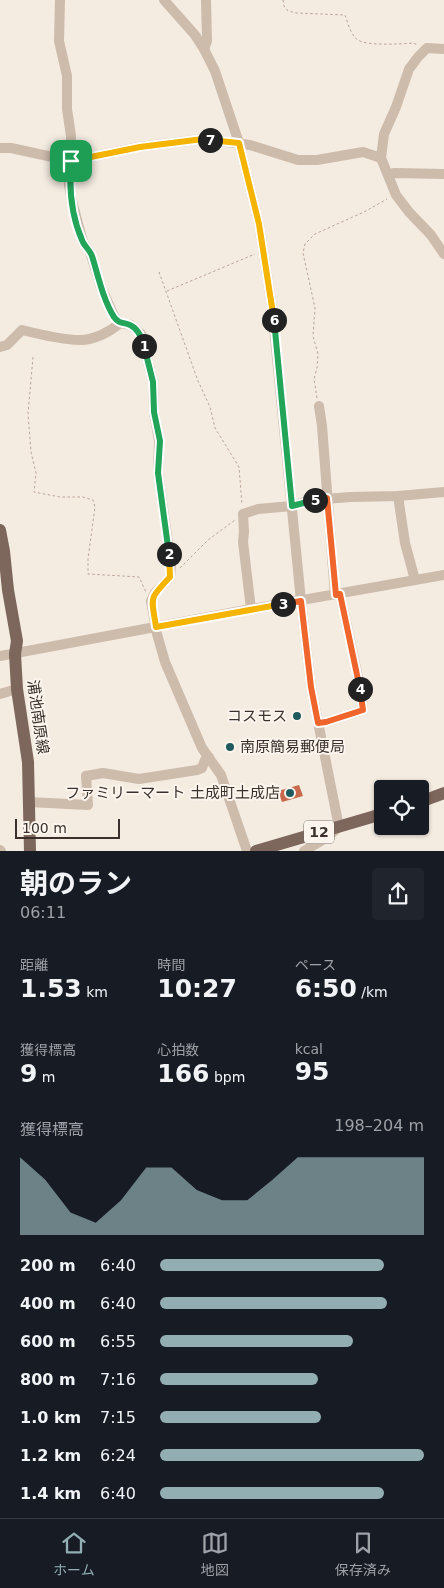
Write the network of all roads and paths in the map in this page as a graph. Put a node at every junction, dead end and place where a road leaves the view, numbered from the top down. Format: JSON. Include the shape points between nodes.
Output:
{"nodes":[{"id":1,"x":60,"y":0,"type":"edge"},
{"id":2,"x":164,"y":0,"type":"edge"},
{"id":3,"x":206,"y":0,"type":"edge"},
{"id":4,"x":283,"y":0,"type":"edge"},
{"id":5,"x":428,"y":48,"type":"junction"},
{"id":6,"x":204,"y":49,"type":"junction"},
{"id":7,"x":444,"y":49,"type":"edge"},
{"id":8,"x":239,"y":143,"type":"junction"},
{"id":9,"x":0,"y":148,"type":"edge"},
{"id":10,"x":381,"y":158,"type":"junction"},
{"id":11,"x":71,"y":161,"type":"junction"},
{"id":12,"x":388,"y":174,"type":"junction"},
{"id":13,"x":444,"y":174,"type":"edge"},
{"id":14,"x":396,"y":195,"type":"junction"},
{"id":15,"x":264,"y":251,"type":"junction"},
{"id":16,"x":444,"y":254,"type":"edge"},
{"id":17,"x":159,"y":272,"type":"dead end"},
{"id":18,"x":166,"y":292,"type":"junction"},
{"id":19,"x":120,"y":323,"type":"junction"},
{"id":20,"x":0,"y":347,"type":"edge"},
{"id":21,"x":33,"y":356,"type":"dead end"},
{"id":22,"x":318,"y":406,"type":"joint"},
{"id":23,"x":444,"y":492,"type":"edge"},
{"id":24,"x":398,"y":496,"type":"junction"},
{"id":25,"x":327,"y":498,"type":"junction"},
{"id":26,"x":292,"y":506,"type":"junction"},
{"id":27,"x":243,"y":514,"type":"junction"},
{"id":28,"x":0,"y":530,"type":"edge"},
{"id":29,"x":444,"y":575,"type":"edge"},
{"id":30,"x":170,"y":577,"type":"junction"},
{"id":31,"x":415,"y":580,"type":"junction"},
{"id":32,"x":338,"y":595,"type":"junction"},
{"id":33,"x":152,"y":601,"type":"junction"},
{"id":34,"x":301,"y":601,"type":"junction"},
{"id":35,"x":251,"y":609,"type":"junction"},
{"id":36,"x":156,"y":627,"type":"junction"},
{"id":37,"x":16,"y":654,"type":"junction"},
{"id":38,"x":0,"y":656,"type":"edge"},
{"id":39,"x":17,"y":689,"type":"junction"},
{"id":40,"x":0,"y":694,"type":"edge"},
{"id":41,"x":318,"y":723,"type":"junction"},
{"id":42,"x":208,"y":757,"type":"junction"},
{"id":43,"x":444,"y":793,"type":"edge"},
{"id":44,"x":429,"y":799,"type":"edge"},
{"id":45,"x":29,"y":802,"type":"junction"},
{"id":46,"x":374,"y":816,"type":"edge"},
{"id":47,"x":339,"y":827,"type":"junction"},
{"id":48,"x":30,"y":850,"type":"edge"},
{"id":49,"x":247,"y":850,"type":"edge"},
{"id":50,"x":256,"y":850,"type":"edge"},
{"id":51,"x":304,"y":850,"type":"edge"}],
"edges":[{"from":1,"to":11,"type":"street","via":[[59,41],[67,76]]},
{"from":2,"to":6,"type":"street"},
{"from":3,"to":6,"type":"street","via":[[207,40]]},
{"from":4,"to":5,"type":"path","via":[[288,11],[345,16],[359,42],[413,43]]},
{"from":5,"to":7,"type":"street"},
{"from":5,"to":10,"type":"street","via":[[409,68],[384,134]]},
{"from":6,"to":8,"type":"street"},
{"from":8,"to":10,"type":"street","via":[[298,160],[363,152]]},
{"from":8,"to":11,"type":"street","via":[[203,139]]},
{"from":8,"to":15,"type":"street"},
{"from":9,"to":11,"type":"street"},
{"from":10,"to":12,"type":"street"},
{"from":11,"to":19,"type":"street","via":[[69,185],[82,242],[90,252],[101,287]]},
{"from":12,"to":13,"type":"street"},
{"from":12,"to":14,"type":"street"},
{"from":14,"to":16,"type":"street"},
{"from":14,"to":22,"type":"path","via":[[314,234],[305,244],[303,253],[315,308],[313,336],[318,354],[314,379]]},
{"from":15,"to":18,"type":"path"},
{"from":15,"to":26,"type":"street"},
{"from":17,"to":18,"type":"path"},
{"from":18,"to":27,"type":"path","via":[[215,428],[238,467]]},
{"from":19,"to":20,"type":"street","via":[[94,338],[80,340],[22,330],[7,345]]},
{"from":19,"to":30,"type":"street","via":[[130,325],[141,334],[153,382],[154,412],[160,441],[158,473]]},
{"from":21,"to":33,"type":"path","via":[[28,414],[36,473],[34,492],[93,500],[88,574],[139,577]]},
{"from":22,"to":25,"type":"street"},
{"from":23,"to":24,"type":"street"},
{"from":24,"to":25,"type":"street"},
{"from":24,"to":31,"type":"street","via":[[404,543]]},
{"from":25,"to":26,"type":"street"},
{"from":25,"to":32,"type":"street"},
{"from":26,"to":27,"type":"street","via":[[258,509]]},
{"from":26,"to":34,"type":"street"},
{"from":27,"to":30,"type":"path","via":[[208,540]]},
{"from":27,"to":35,"type":"street"},
{"from":28,"to":37,"type":"main road","name":"浦池南原線","via":[[17,641]]},
{"from":29,"to":31,"type":"street"},
{"from":30,"to":33,"type":"street"},
{"from":31,"to":32,"type":"street"},
{"from":32,"to":34,"type":"street"},
{"from":32,"to":41,"type":"street","via":[[363,710]]},
{"from":33,"to":36,"type":"street"},
{"from":34,"to":35,"type":"street"},
{"from":34,"to":41,"type":"street"},
{"from":35,"to":36,"type":"street"},
{"from":36,"to":37,"type":"street"},
{"from":36,"to":42,"type":"street","via":[[164,662]]},
{"from":37,"to":38,"type":"street"},
{"from":37,"to":39,"type":"main road","name":"浦池南原線"},
{"from":39,"to":40,"type":"street"},
{"from":39,"to":45,"type":"main road","name":"浦池南原線","via":[[28,762]]},
{"from":41,"to":47,"type":"street"},
{"from":42,"to":45,"type":"street","via":[[202,768],[178,773],[139,779],[103,773],[86,776],[88,805]]},
{"from":42,"to":49,"type":"street","via":[[221,774]]},
{"from":43,"to":44,"type":"main road"},
{"from":45,"to":48,"type":"main road","name":"浦池南原線"},
{"from":46,"to":47,"type":"main road","number":"12"},
{"from":47,"to":50,"type":"main road","number":"12"},
{"from":47,"to":51,"type":"street"}]}
